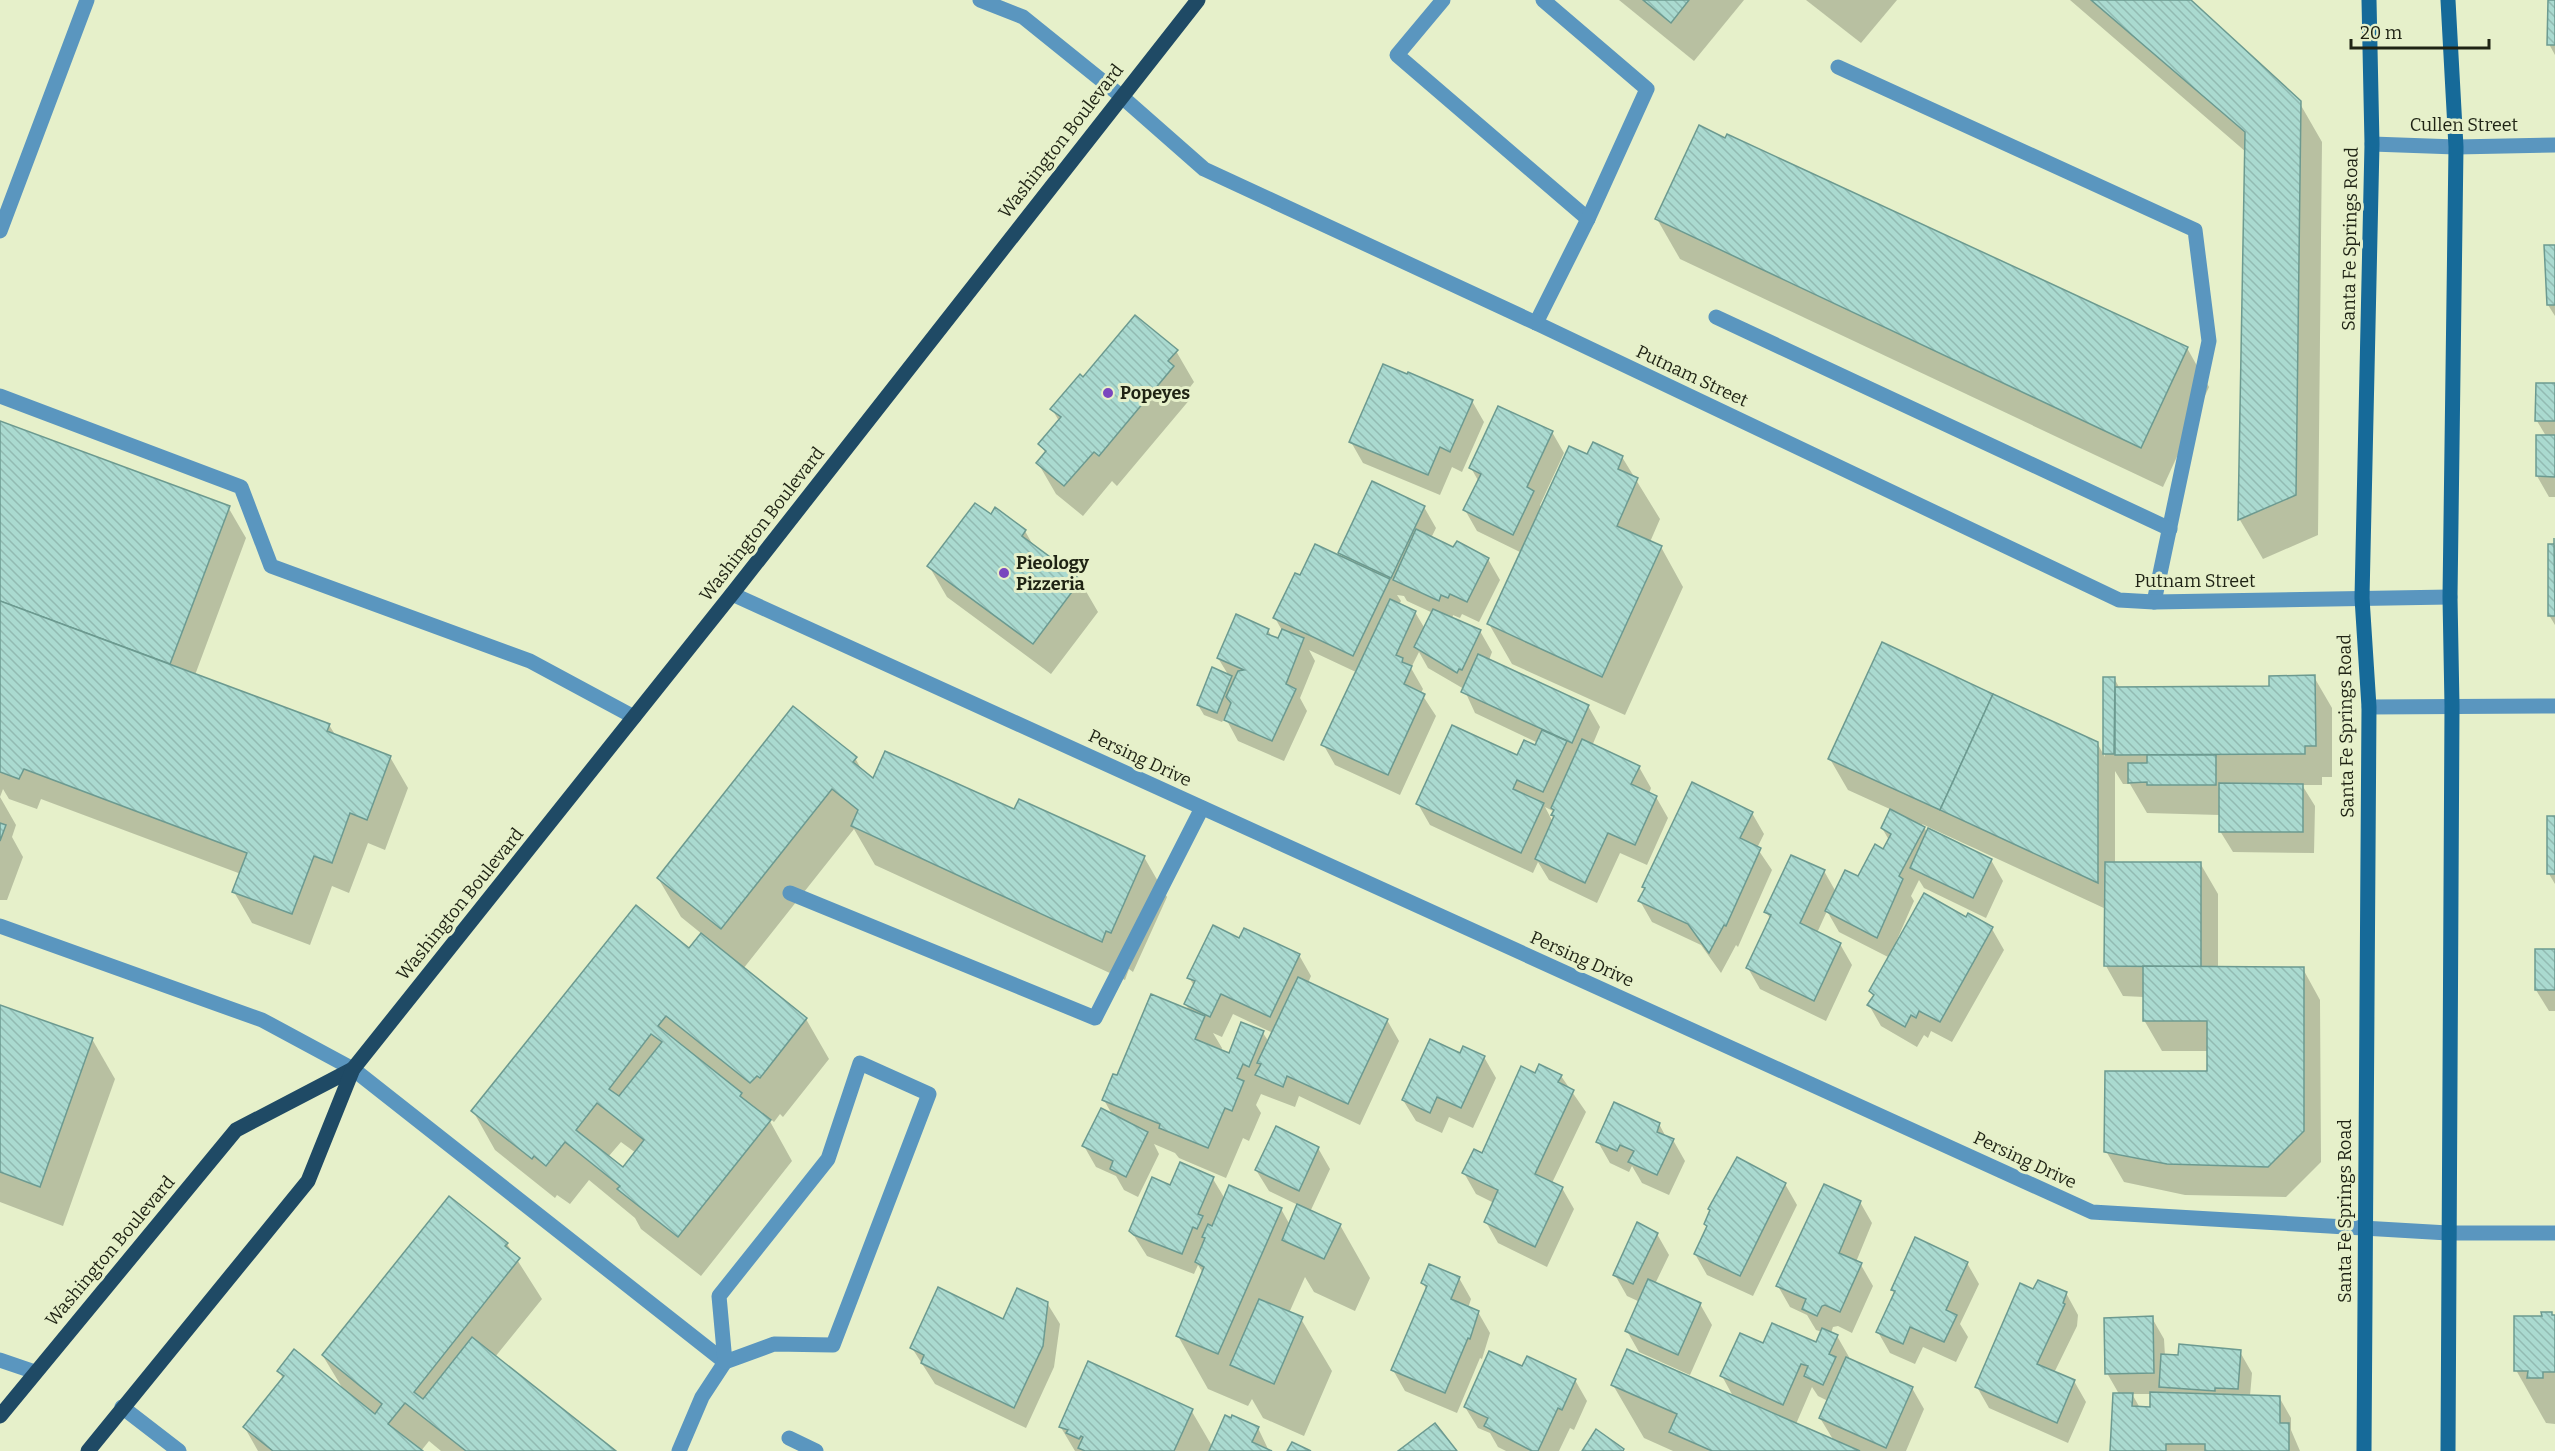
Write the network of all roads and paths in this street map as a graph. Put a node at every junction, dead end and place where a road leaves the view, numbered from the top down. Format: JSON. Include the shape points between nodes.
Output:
{"nodes":[{"id":1,"x":87,"y":0,"type":"edge"},
{"id":2,"x":980,"y":0,"type":"edge"},
{"id":3,"x":1198,"y":0,"type":"edge"},
{"id":4,"x":1443,"y":0,"type":"edge"},
{"id":5,"x":1543,"y":0,"type":"edge"},
{"id":6,"x":2369,"y":0,"type":"edge"},
{"id":7,"x":2448,"y":0,"type":"edge"},
{"id":8,"x":1838,"y":67,"type":"dead end"},
{"id":9,"x":1120,"y":96,"type":"junction"},
{"id":10,"x":2372,"y":144,"type":"junction"},
{"id":11,"x":2555,"y":145,"type":"edge"},
{"id":12,"x":2456,"y":147,"type":"junction"},
{"id":13,"x":1588,"y":219,"type":"junction"},
{"id":14,"x":0,"y":231,"type":"edge"},
{"id":15,"x":1716,"y":317,"type":"dead end"},
{"id":16,"x":1536,"y":323,"type":"junction"},
{"id":17,"x":0,"y":396,"type":"edge"},
{"id":18,"x":2170,"y":529,"type":"junction"},
{"id":19,"x":732,"y":594,"type":"junction"},
{"id":20,"x":2450,"y":597,"type":"junction"},
{"id":21,"x":2362,"y":598,"type":"junction"},
{"id":22,"x":2154,"y":602,"type":"junction"},
{"id":23,"x":2452,"y":706,"type":"junction"},
{"id":24,"x":2555,"y":706,"type":"edge"},
{"id":25,"x":2369,"y":707,"type":"junction"},
{"id":26,"x":634,"y":717,"type":"junction"},
{"id":27,"x":1202,"y":808,"type":"junction"},
{"id":28,"x":790,"y":894,"type":"dead end"},
{"id":29,"x":0,"y":926,"type":"edge"},
{"id":30,"x":353,"y":1069,"type":"junction"},
{"id":31,"x":2364,"y":1228,"type":"junction"},
{"id":32,"x":2448,"y":1233,"type":"junction"},
{"id":33,"x":2555,"y":1233,"type":"edge"},
{"id":34,"x":0,"y":1360,"type":"edge"},
{"id":35,"x":725,"y":1362,"type":"junction"},
{"id":36,"x":35,"y":1372,"type":"junction"},
{"id":37,"x":122,"y":1407,"type":"junction"},
{"id":38,"x":0,"y":1416,"type":"edge"},
{"id":39,"x":789,"y":1438,"type":"dead end"},
{"id":40,"x":88,"y":1451,"type":"edge"},
{"id":41,"x":179,"y":1451,"type":"edge"},
{"id":42,"x":679,"y":1451,"type":"edge"},
{"id":43,"x":816,"y":1451,"type":"edge"},
{"id":44,"x":2364,"y":1451,"type":"edge"},
{"id":45,"x":2448,"y":1451,"type":"edge"}],
"edges":[{"from":1,"to":14,"type":"street"},
{"from":2,"to":9,"type":"street","name":"Putnam Street","via":[[1023,17]]},
{"from":3,"to":9,"type":"main road","name":"Washington Boulevard"},
{"from":4,"to":13,"type":"street","via":[[1397,56]]},
{"from":5,"to":13,"type":"street","via":[[1647,90]]},
{"from":6,"to":10,"type":"main road","name":"Santa Fe Springs Road"},
{"from":7,"to":12,"type":"main road"},
{"from":8,"to":18,"type":"street","via":[[2195,231],[2209,341]]},
{"from":9,"to":16,"type":"street","name":"Putnam Street","via":[[1204,169]]},
{"from":9,"to":19,"type":"main road","name":"Washington Boulevard"},
{"from":10,"to":12,"type":"street","name":"Cullen Street"},
{"from":10,"to":21,"type":"main road","name":"Santa Fe Springs Road"},
{"from":11,"to":12,"type":"street","name":"Cullen Street"},
{"from":12,"to":20,"type":"main road"},
{"from":13,"to":16,"type":"street"},
{"from":15,"to":18,"type":"street"},
{"from":16,"to":22,"type":"street","name":"Putnam Street","via":[[2119,600]]},
{"from":17,"to":26,"type":"street","via":[[241,487],[271,566],[530,661]]},
{"from":18,"to":22,"type":"street"},
{"from":19,"to":26,"type":"main road","name":"Washington Boulevard"},
{"from":19,"to":27,"type":"street","name":"Persing Drive"},
{"from":20,"to":21,"type":"street","name":"Putnam Street"},
{"from":20,"to":23,"type":"main road"},
{"from":21,"to":22,"type":"street","name":"Putnam Street"},
{"from":21,"to":25,"type":"main road","name":"Santa Fe Springs Road"},
{"from":23,"to":24,"type":"street"},
{"from":23,"to":25,"type":"street"},
{"from":23,"to":32,"type":"main road"},
{"from":25,"to":31,"type":"main road","name":"Santa Fe Springs Road"},
{"from":26,"to":30,"type":"main road","name":"Washington Boulevard"},
{"from":27,"to":28,"type":"street","via":[[1095,1018]]},
{"from":27,"to":31,"type":"street","name":"Persing Drive","via":[[2092,1212]]},
{"from":29,"to":30,"type":"street","via":[[262,1020]]},
{"from":30,"to":35,"type":"street"},
{"from":30,"to":36,"type":"main road","name":"Washington Boulevard","via":[[236,1130]]},
{"from":30,"to":37,"type":"main road","name":"Washington Boulevard","via":[[308,1181]]},
{"from":31,"to":32,"type":"street","name":"Persing Drive"},
{"from":31,"to":44,"type":"main road","name":"Santa Fe Springs Road"},
{"from":32,"to":33,"type":"street","name":"Persing Drive"},
{"from":32,"to":45,"type":"main road"},
{"from":34,"to":36,"type":"street"},
{"from":35,"to":35,"type":"street","via":[[719,1296],[828,1159],[860,1063],[929,1094],[832,1345],[774,1344]]},
{"from":35,"to":42,"type":"street","via":[[702,1397]]},
{"from":36,"to":38,"type":"main road","name":"Washington Boulevard"},
{"from":37,"to":40,"type":"main road","name":"Washington Boulevard"},
{"from":37,"to":41,"type":"street"},
{"from":39,"to":43,"type":"street"}]}
